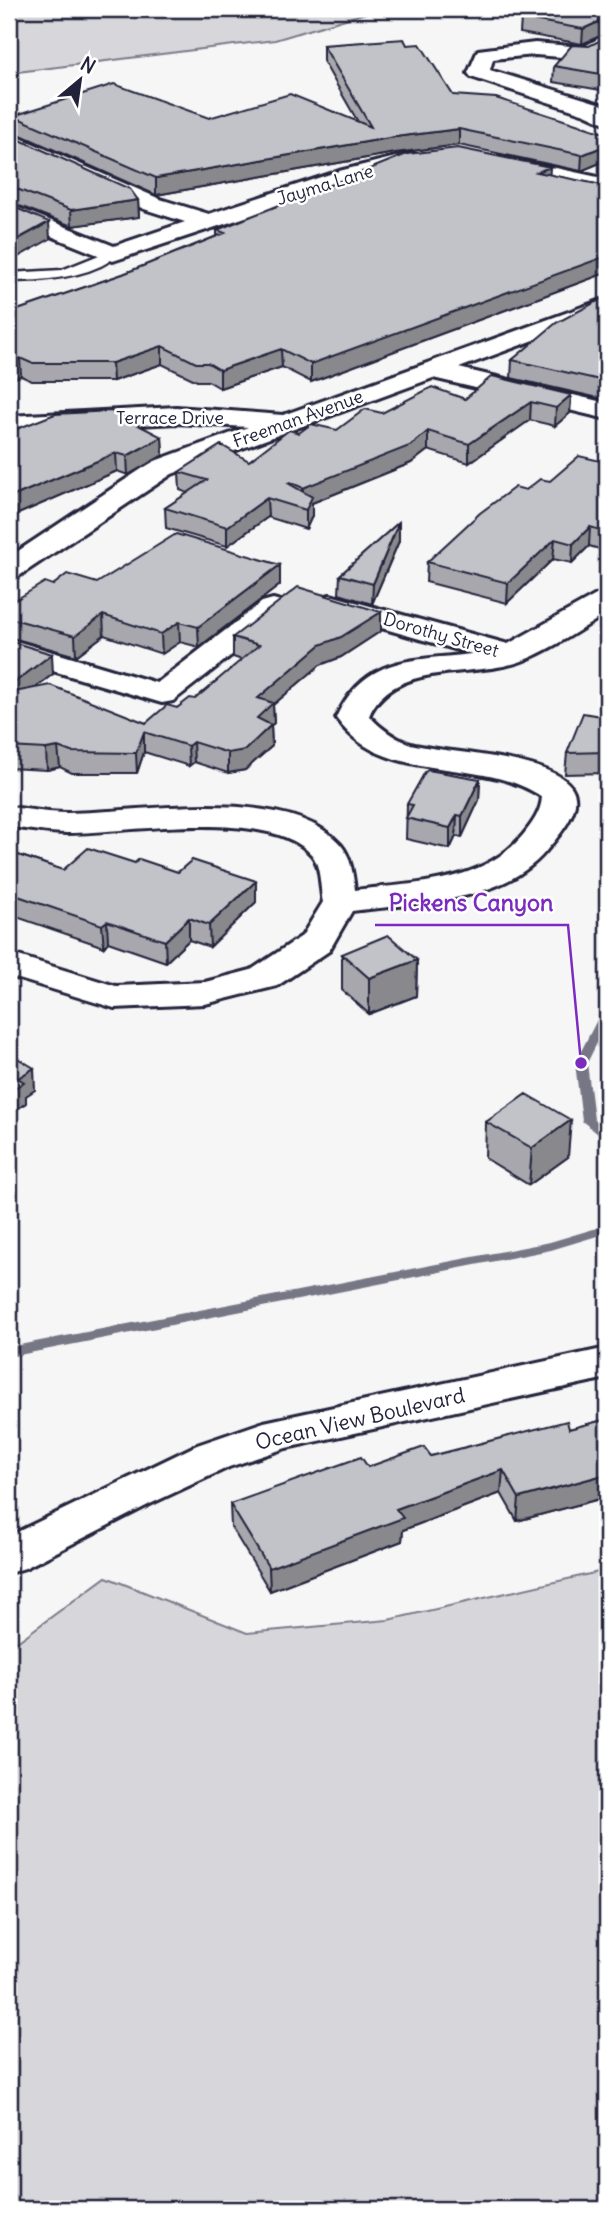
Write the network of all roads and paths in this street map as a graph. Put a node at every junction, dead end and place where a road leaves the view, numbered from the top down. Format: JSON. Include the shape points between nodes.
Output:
{"nodes":[{"id":1,"x":607,"y":40,"type":"edge"},
{"id":2,"x":607,"y":118,"type":"edge"},
{"id":3,"x":9,"y":139,"type":"edge"},
{"id":4,"x":432,"y":158,"type":"edge"},
{"id":5,"x":482,"y":160,"type":"edge"},
{"id":6,"x":607,"y":186,"type":"edge"},
{"id":7,"x":9,"y":211,"type":"edge"},
{"id":8,"x":209,"y":222,"type":"junction"},
{"id":9,"x":113,"y":254,"type":"junction"},
{"id":10,"x":9,"y":277,"type":"edge"},
{"id":11,"x":607,"y":305,"type":"edge"},
{"id":12,"x":433,"y":369,"type":"junction"},
{"id":13,"x":607,"y":411,"type":"edge"},
{"id":14,"x":290,"y":422,"type":"junction"},
{"id":15,"x":9,"y":424,"type":"edge"},
{"id":16,"x":9,"y":570,"type":"edge"},
{"id":17,"x":607,"y":601,"type":"edge"},
{"id":18,"x":9,"y":648,"type":"edge"},
{"id":19,"x":510,"y":655,"type":"junction"},
{"id":20,"x":9,"y":817,"type":"edge"},
{"id":21,"x":340,"y":902,"type":"junction"},
{"id":22,"x":9,"y":964,"type":"edge"},
{"id":23,"x":607,"y":1363,"type":"edge"},
{"id":24,"x":9,"y":1556,"type":"edge"}],
"edges":[{"from":1,"to":2,"type":"street","via":[[587,53],[535,49],[485,54],[478,73],[593,109]]},
{"from":3,"to":8,"type":"street","via":[[152,204]]},
{"from":4,"to":8,"type":"street","name":"Jayma Lane","via":[[347,176]]},
{"from":5,"to":6,"type":"street"},
{"from":7,"to":9,"type":"street"},
{"from":8,"to":9,"type":"street","name":"Jayma Lane"},
{"from":9,"to":10,"type":"lane","via":[[72,273]]},
{"from":11,"to":12,"type":"street","name":"Freeman Avenue"},
{"from":12,"to":13,"type":"street"},
{"from":12,"to":14,"type":"street","name":"Freeman Avenue"},
{"from":14,"to":15,"type":"street","name":"Terrace Drive","via":[[176,415]]},
{"from":14,"to":16,"type":"street","name":"Freeman Avenue","via":[[162,468]]},
{"from":17,"to":19,"type":"street"},
{"from":18,"to":19,"type":"street","name":"Dorothy Street","via":[[162,694],[298,595]]},
{"from":19,"to":21,"type":"street","via":[[407,671],[375,683],[357,699],[352,718],[363,733],[387,746],[535,778],[558,793],[554,816],[521,857],[501,872],[475,882]]},
{"from":20,"to":21,"type":"street","via":[[67,823],[214,817],[271,821],[308,832],[330,852]]},
{"from":21,"to":22,"type":"street","via":[[316,943],[264,978],[205,993],[114,997]]},
{"from":23,"to":24,"type":"street","name":"Ocean View Boulevard","via":[[281,1433],[213,1456]]}]}
